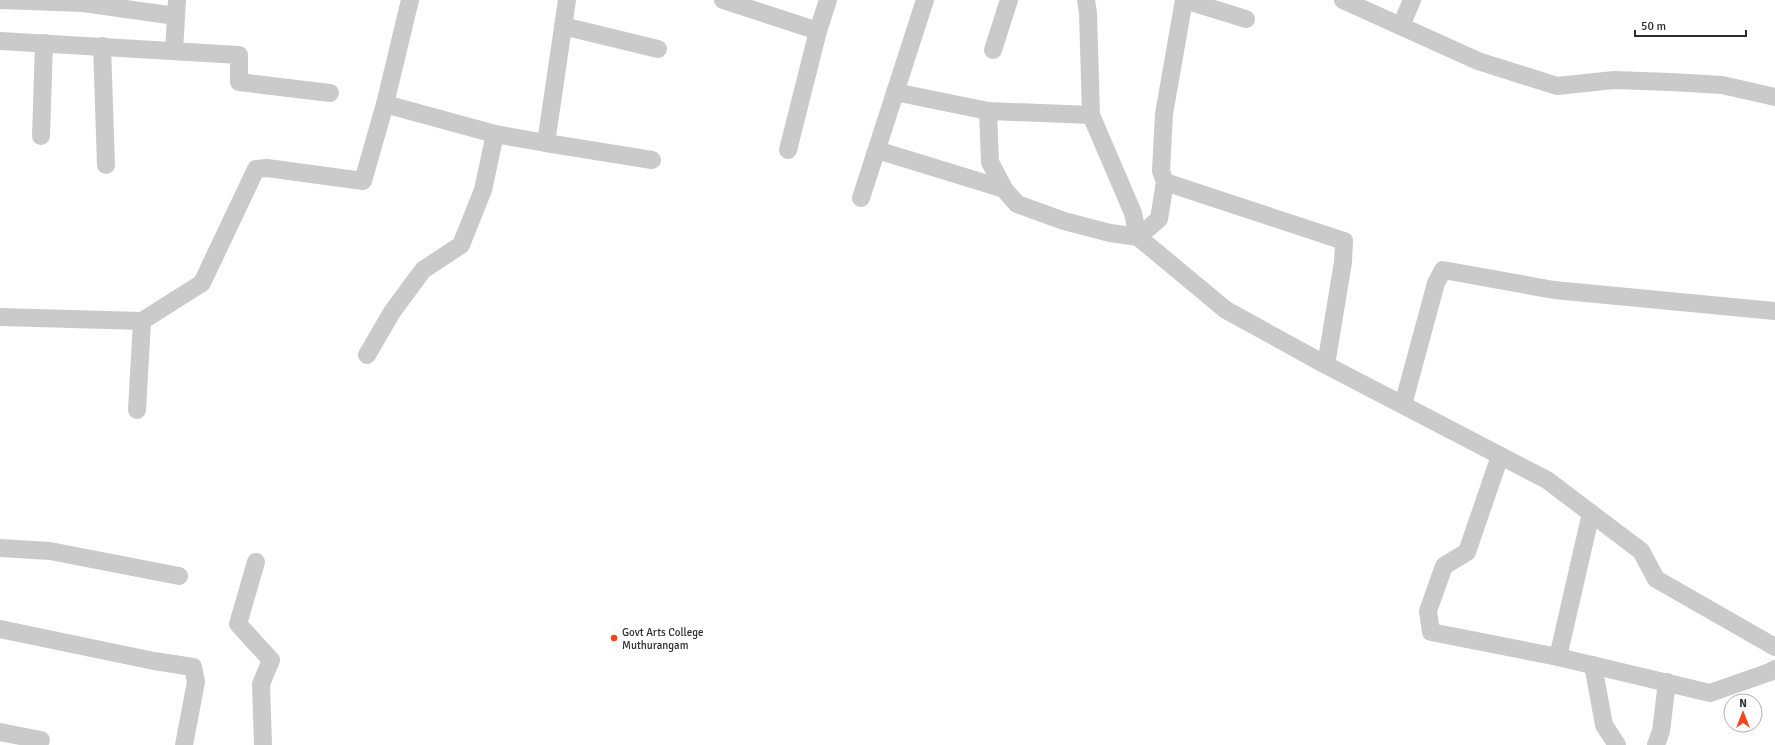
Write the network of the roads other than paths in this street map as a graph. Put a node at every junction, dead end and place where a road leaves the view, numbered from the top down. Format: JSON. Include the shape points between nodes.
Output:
{"nodes":[{"id":1,"x":0,"y":0,"type":"edge"},
{"id":2,"x":410,"y":0,"type":"edge"},
{"id":3,"x":567,"y":0,"type":"edge"},
{"id":4,"x":723,"y":0,"type":"edge"},
{"id":5,"x":828,"y":0,"type":"edge"},
{"id":6,"x":925,"y":0,"type":"edge"},
{"id":7,"x":1009,"y":0,"type":"edge"},
{"id":8,"x":1086,"y":0,"type":"edge"},
{"id":9,"x":1184,"y":0,"type":"edge"},
{"id":10,"x":1343,"y":0,"type":"edge"},
{"id":11,"x":1412,"y":0,"type":"edge"},
{"id":12,"x":176,"y":8,"type":"edge"},
{"id":13,"x":1246,"y":18,"type":"dead end"},
{"id":14,"x":563,"y":26,"type":"junction"},
{"id":15,"x":1401,"y":26,"type":"junction"},
{"id":16,"x":818,"y":31,"type":"junction"},
{"id":17,"x":0,"y":41,"type":"edge"},
{"id":18,"x":44,"y":43,"type":"junction"},
{"id":19,"x":102,"y":46,"type":"junction"},
{"id":20,"x":658,"y":49,"type":"dead end"},
{"id":21,"x":174,"y":50,"type":"junction"},
{"id":22,"x":993,"y":50,"type":"dead end"},
{"id":23,"x":896,"y":92,"type":"junction"},
{"id":24,"x":330,"y":93,"type":"dead end"},
{"id":25,"x":1775,"y":98,"type":"edge"},
{"id":26,"x":385,"y":104,"type":"junction"},
{"id":27,"x":988,"y":111,"type":"junction"},
{"id":28,"x":1091,"y":115,"type":"junction"},
{"id":29,"x":495,"y":134,"type":"junction"},
{"id":30,"x":41,"y":136,"type":"dead end"},
{"id":31,"x":546,"y":143,"type":"junction"},
{"id":32,"x":788,"y":150,"type":"dead end"},
{"id":33,"x":877,"y":150,"type":"junction"},
{"id":34,"x":652,"y":160,"type":"dead end"},
{"id":35,"x":106,"y":165,"type":"dead end"},
{"id":36,"x":1165,"y":182,"type":"junction"},
{"id":37,"x":1004,"y":189,"type":"junction"},
{"id":38,"x":861,"y":198,"type":"dead end"},
{"id":39,"x":1138,"y":236,"type":"junction"},
{"id":40,"x":1775,"y":311,"type":"edge"},
{"id":41,"x":0,"y":317,"type":"edge"},
{"id":42,"x":142,"y":321,"type":"junction"},
{"id":43,"x":367,"y":355,"type":"dead end"},
{"id":44,"x":1326,"y":365,"type":"junction"},
{"id":45,"x":1402,"y":405,"type":"junction"},
{"id":46,"x":137,"y":410,"type":"dead end"},
{"id":47,"x":1500,"y":456,"type":"junction"},
{"id":48,"x":1591,"y":513,"type":"junction"},
{"id":49,"x":0,"y":548,"type":"edge"},
{"id":50,"x":256,"y":562,"type":"dead end"},
{"id":51,"x":179,"y":576,"type":"dead end"},
{"id":52,"x":0,"y":629,"type":"edge"},
{"id":53,"x":1775,"y":647,"type":"edge"},
{"id":54,"x":1558,"y":657,"type":"junction"},
{"id":55,"x":1593,"y":665,"type":"junction"},
{"id":56,"x":1775,"y":669,"type":"edge"},
{"id":57,"x":1667,"y":682,"type":"junction"},
{"id":58,"x":0,"y":732,"type":"edge"},
{"id":59,"x":41,"y":740,"type":"dead end"},
{"id":60,"x":184,"y":745,"type":"edge"},
{"id":61,"x":263,"y":745,"type":"edge"},
{"id":62,"x":1617,"y":745,"type":"edge"},
{"id":63,"x":1656,"y":745,"type":"edge"}],
"edges":[{"from":1,"to":12,"type":"street"},
{"from":2,"to":26,"type":"street"},
{"from":3,"to":14,"type":"street"},
{"from":4,"to":16,"type":"street"},
{"from":5,"to":16,"type":"street"},
{"from":6,"to":23,"type":"street"},
{"from":7,"to":22,"type":"street"},
{"from":8,"to":28,"type":"street"},
{"from":9,"to":13,"type":"street"},
{"from":9,"to":36,"type":"street","via":[[1164,114],[1161,170]]},
{"from":10,"to":15,"type":"street"},
{"from":11,"to":15,"type":"street"},
{"from":12,"to":21,"type":"street"},
{"from":14,"to":20,"type":"street"},
{"from":14,"to":31,"type":"street"},
{"from":15,"to":25,"type":"street","via":[[1478,61],[1557,86],[1614,80],[1671,82],[1722,85]]},
{"from":16,"to":32,"type":"street"},
{"from":17,"to":18,"type":"street"},
{"from":18,"to":19,"type":"street"},
{"from":18,"to":30,"type":"street"},
{"from":19,"to":21,"type":"street"},
{"from":19,"to":35,"type":"street"},
{"from":21,"to":24,"type":"street","via":[[239,56],[239,82]]},
{"from":23,"to":27,"type":"street"},
{"from":23,"to":33,"type":"street"},
{"from":26,"to":29,"type":"street"},
{"from":26,"to":42,"type":"street","via":[[363,181],[267,168],[256,169],[202,283]]},
{"from":27,"to":28,"type":"street"},
{"from":27,"to":37,"type":"street","via":[[990,162]]},
{"from":28,"to":39,"type":"street","via":[[1133,213]]},
{"from":29,"to":31,"type":"street"},
{"from":29,"to":43,"type":"street","via":[[483,190],[461,245],[423,270],[392,312]]},
{"from":31,"to":34,"type":"street"},
{"from":33,"to":37,"type":"street"},
{"from":33,"to":38,"type":"street"},
{"from":36,"to":39,"type":"street","via":[[1159,219]]},
{"from":36,"to":44,"type":"street","via":[[1344,241],[1343,262]]},
{"from":37,"to":39,"type":"street","via":[[1017,204],[1024,207],[1110,233]]},
{"from":39,"to":44,"type":"street","via":[[1226,310]]},
{"from":40,"to":45,"type":"street","via":[[1554,290],[1443,270],[1436,283]]},
{"from":41,"to":42,"type":"street"},
{"from":42,"to":46,"type":"street"},
{"from":44,"to":45,"type":"street"},
{"from":45,"to":47,"type":"street"},
{"from":47,"to":48,"type":"street","via":[[1547,480]]},
{"from":47,"to":54,"type":"street","via":[[1467,552],[1444,566],[1428,611],[1431,632]]},
{"from":48,"to":53,"type":"street","via":[[1641,551],[1656,579]]},
{"from":48,"to":54,"type":"street"},
{"from":49,"to":51,"type":"street","via":[[50,551]]},
{"from":50,"to":61,"type":"street","via":[[238,624],[271,660],[261,684]]},
{"from":52,"to":60,"type":"street","via":[[154,662],[193,667],[196,682]]},
{"from":54,"to":55,"type":"street"},
{"from":55,"to":57,"type":"street"},
{"from":55,"to":62,"type":"street","via":[[1604,725]]},
{"from":56,"to":57,"type":"street","via":[[1710,692]]},
{"from":57,"to":63,"type":"street","via":[[1661,731]]},
{"from":58,"to":59,"type":"street"}]}
